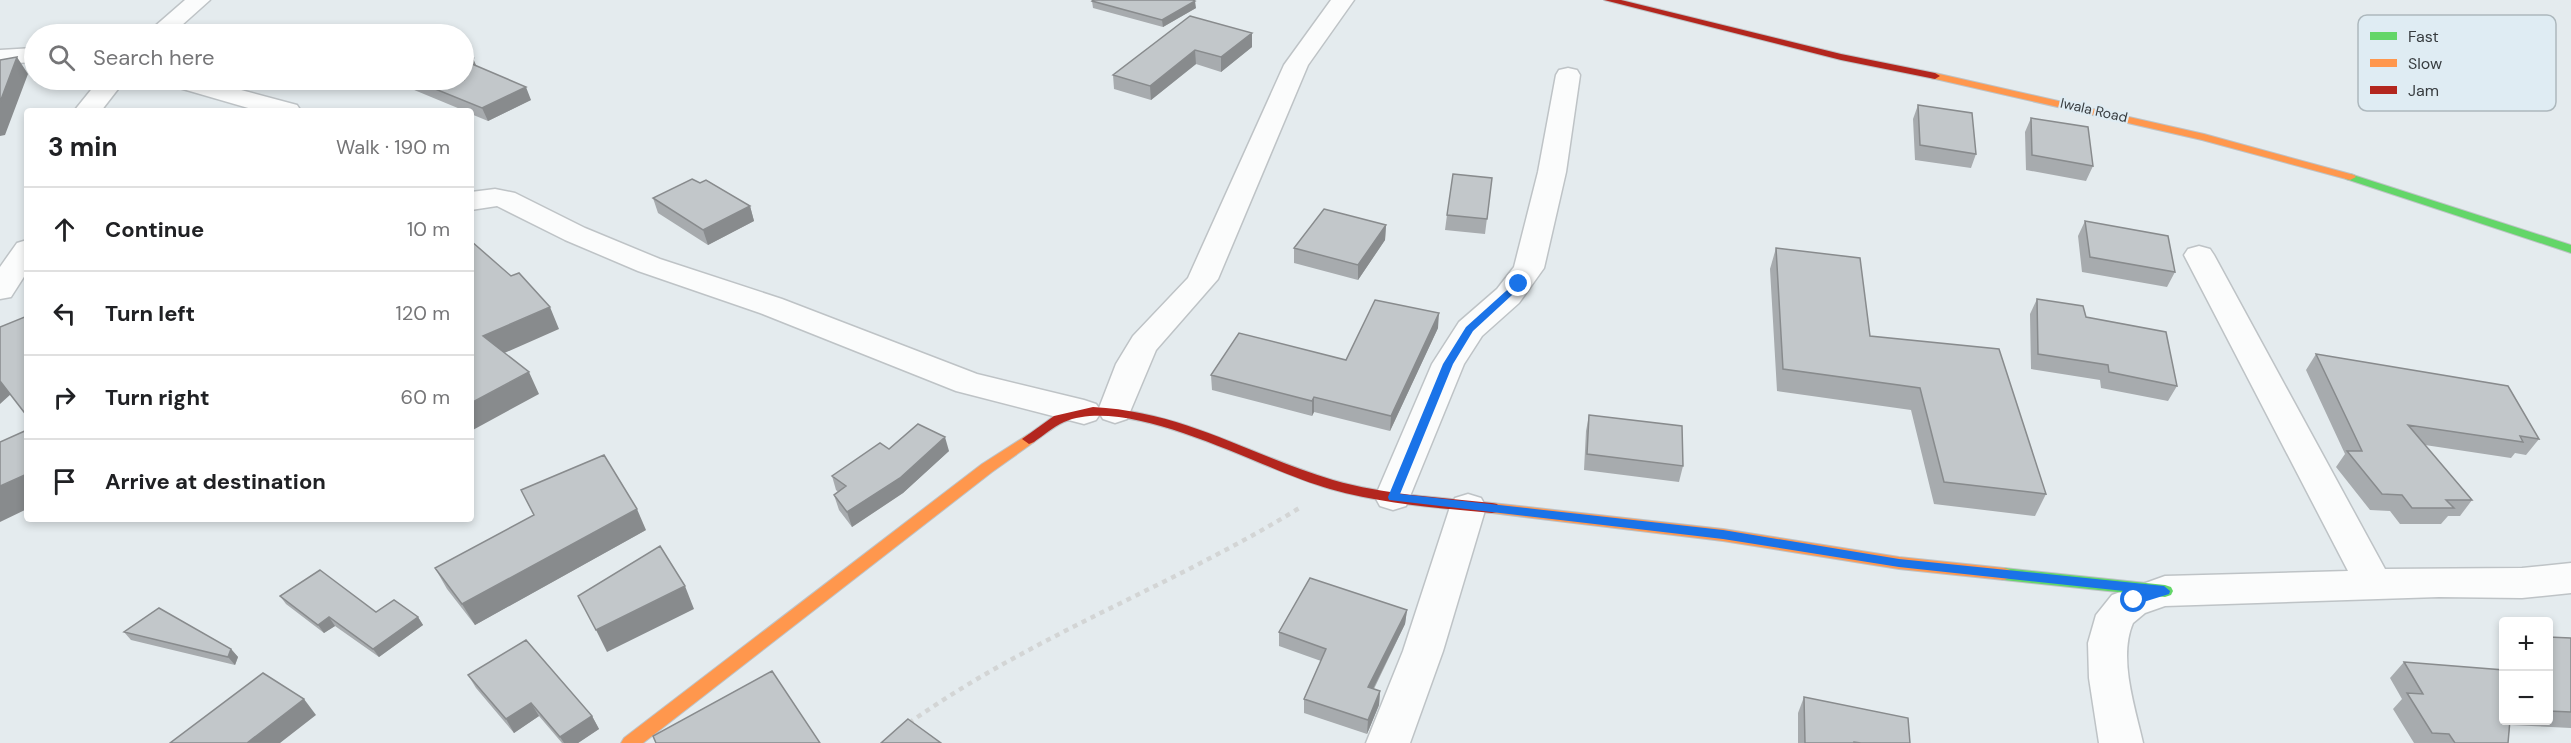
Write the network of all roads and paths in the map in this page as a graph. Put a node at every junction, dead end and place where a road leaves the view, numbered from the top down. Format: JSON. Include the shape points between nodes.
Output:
{"nodes":[{"id":1,"x":199,"y":0,"type":"edge"},
{"id":2,"x":1343,"y":0,"type":"edge"},
{"id":3,"x":1610,"y":0,"type":"edge"},
{"id":4,"x":170,"y":24,"type":"edge"},
{"id":5,"x":24,"y":56,"type":"edge"},
{"id":6,"x":0,"y":57,"type":"edge"},
{"id":7,"x":1568,"y":75,"type":"dead end"},
{"id":8,"x":104,"y":90,"type":"edge"},
{"id":9,"x":213,"y":90,"type":"edge"},
{"id":10,"x":89,"y":108,"type":"edge"},
{"id":11,"x":277,"y":108,"type":"edge"},
{"id":12,"x":479,"y":195,"type":"edge"},
{"id":13,"x":2571,"y":249,"type":"edge"},
{"id":14,"x":24,"y":254,"type":"edge"},
{"id":15,"x":2199,"y":255,"type":"dead end"},
{"id":16,"x":0,"y":290,"type":"edge"},
{"id":17,"x":1115,"y":411,"type":"junction"},
{"id":18,"x":1084,"y":412,"type":"junction"},
{"id":19,"x":1330,"y":484,"type":"junction"},
{"id":20,"x":1393,"y":497,"type":"junction"},
{"id":21,"x":1468,"y":507,"type":"junction"},
{"id":22,"x":2571,"y":578,"type":"edge"},
{"id":23,"x":2374,"y":584,"type":"junction"},
{"id":24,"x":2164,"y":591,"type":"junction"},
{"id":25,"x":900,"y":731,"type":"edge"},
{"id":26,"x":630,"y":743,"type":"edge"},
{"id":27,"x":1388,"y":743,"type":"edge"},
{"id":28,"x":2121,"y":743,"type":"edge"}],
"edges":[{"from":1,"to":4,"type":"street"},
{"from":2,"to":17,"type":"street","via":[[1296,65],[1203,279],[1138,353],[1124,378]]},
{"from":3,"to":13,"type":"street","name":"Iwala Road","via":[[1841,57],[2204,137],[2336,173]]},
{"from":5,"to":6,"type":"street"},
{"from":7,"to":20,"type":"street","via":[[1552,172],[1529,268],[1514,290],[1470,329],[1448,364]]},
{"from":8,"to":10,"type":"street"},
{"from":9,"to":11,"type":"street"},
{"from":12,"to":18,"type":"street","via":[[513,202],[649,266],[771,306],[968,384]]},
{"from":14,"to":16,"type":"street"},
{"from":15,"to":23,"type":"street"},
{"from":17,"to":18,"type":"street"},
{"from":17,"to":19,"type":"street","via":[[1185,429]]},
{"from":18,"to":26,"type":"street","via":[[1048,425],[987,468]]},
{"from":19,"to":20,"type":"street"},
{"from":19,"to":25,"type":"path","via":[[1274,525],[1048,638],[968,684]]},
{"from":20,"to":21,"type":"street"},
{"from":21,"to":24,"type":"street","via":[[1723,535],[1899,563]]},
{"from":21,"to":27,"type":"street","via":[[1423,651]]},
{"from":22,"to":23,"type":"street"},
{"from":23,"to":24,"type":"street"},
{"from":24,"to":28,"type":"street","via":[[2134,600],[2117,614],[2110,630],[2112,698]]}]}
